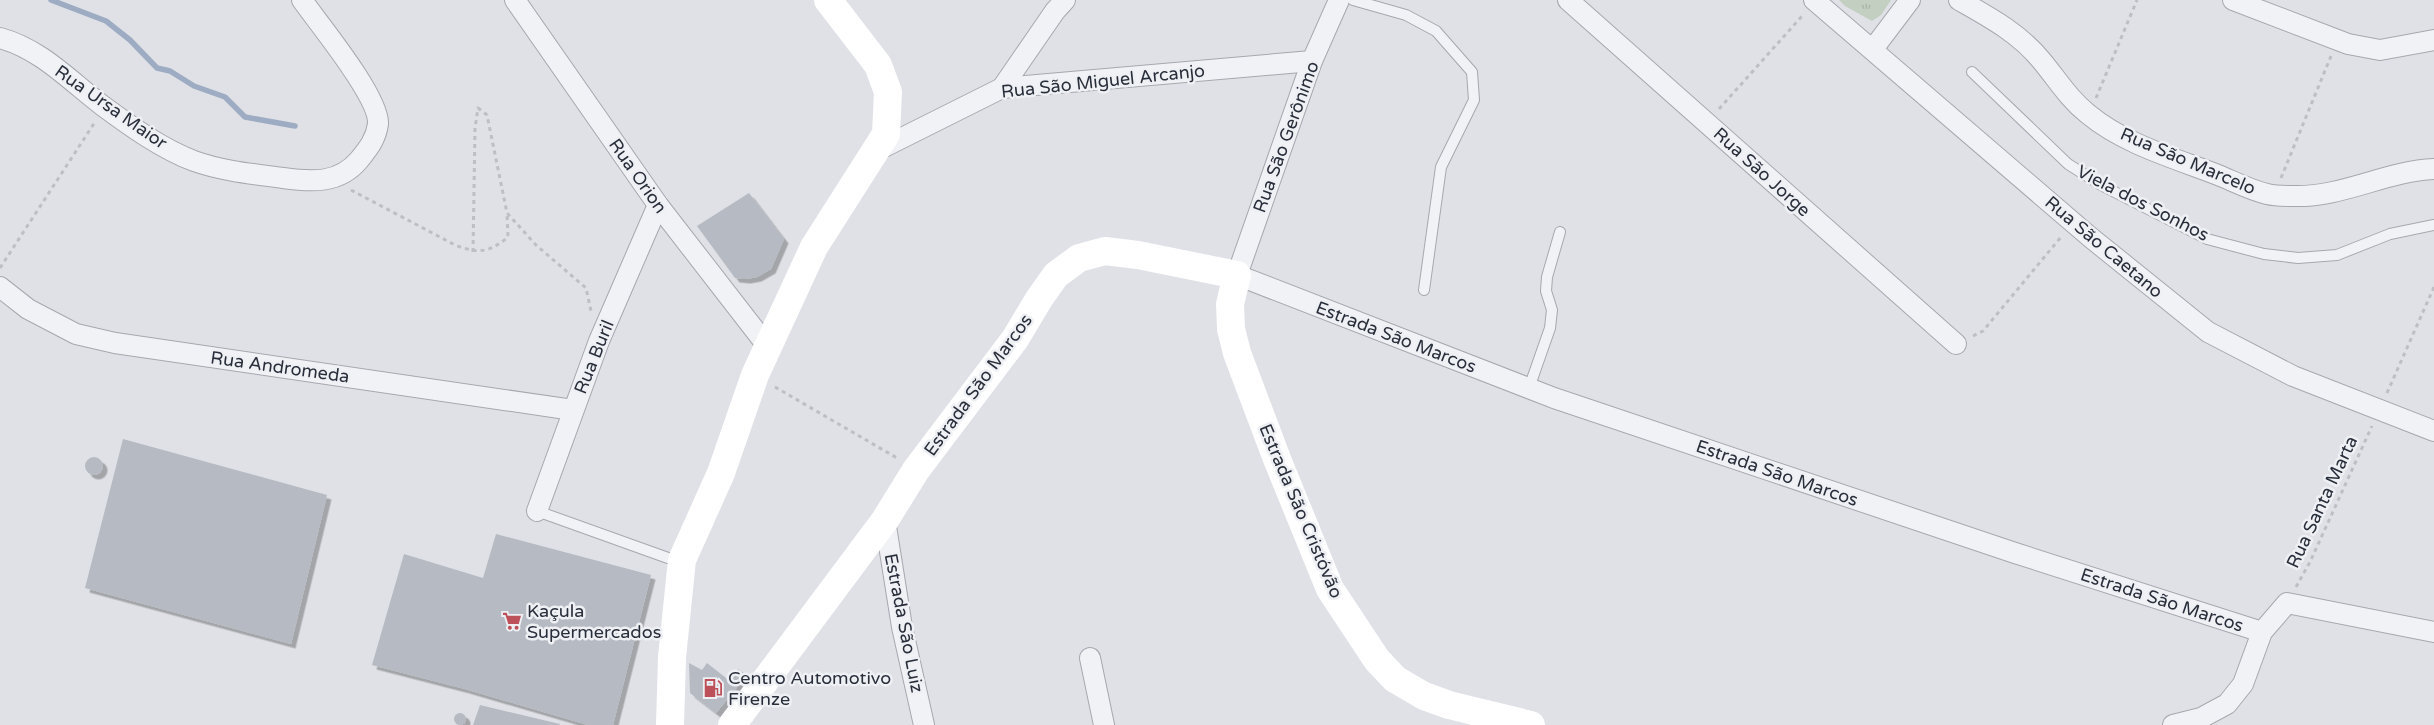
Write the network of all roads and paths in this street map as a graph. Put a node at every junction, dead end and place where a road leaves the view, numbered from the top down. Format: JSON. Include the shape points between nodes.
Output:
{"nodes":[{"id":1,"x":302,"y":0,"type":"edge"},
{"id":2,"x":515,"y":0,"type":"edge"},
{"id":3,"x":828,"y":0,"type":"edge"},
{"id":4,"x":1065,"y":0,"type":"edge"},
{"id":5,"x":1338,"y":0,"type":"edge"},
{"id":6,"x":1353,"y":0,"type":"edge"},
{"id":7,"x":1568,"y":0,"type":"edge"},
{"id":8,"x":1910,"y":0,"type":"edge"},
{"id":9,"x":1959,"y":0,"type":"edge"},
{"id":10,"x":2137,"y":0,"type":"edge"},
{"id":11,"x":2233,"y":0,"type":"edge"},
{"id":12,"x":1815,"y":1,"type":"edge"},
{"id":13,"x":0,"y":38,"type":"edge"},
{"id":14,"x":2337,"y":40,"type":"junction"},
{"id":15,"x":2434,"y":40,"type":"edge"},
{"id":16,"x":1873,"y":49,"type":"junction"},
{"id":17,"x":1312,"y":61,"type":"junction"},
{"id":18,"x":1972,"y":72,"type":"dead end"},
{"id":19,"x":1002,"y":88,"type":"junction"},
{"id":20,"x":106,"y":107,"type":"junction"},
{"id":21,"x":2088,"y":115,"type":"junction"},
{"id":22,"x":1707,"y":123,"type":"junction"},
{"id":23,"x":876,"y":151,"type":"junction"},
{"id":24,"x":2434,"y":169,"type":"edge"},
{"id":25,"x":330,"y":180,"type":"junction"},
{"id":26,"x":2274,"y":194,"type":"junction"},
{"id":27,"x":658,"y":205,"type":"junction"},
{"id":28,"x":507,"y":212,"type":"junction"},
{"id":29,"x":2073,"y":223,"type":"junction"},
{"id":30,"x":2434,"y":225,"type":"edge"},
{"id":31,"x":1560,"y":232,"type":"dead end"},
{"id":32,"x":473,"y":252,"type":"junction"},
{"id":33,"x":0,"y":268,"type":"edge"},
{"id":34,"x":1237,"y":275,"type":"junction"},
{"id":35,"x":0,"y":287,"type":"edge"},
{"id":36,"x":2434,"y":287,"type":"edge"},
{"id":37,"x":1424,"y":290,"type":"dead end"},
{"id":38,"x":599,"y":341,"type":"junction"},
{"id":39,"x":1956,"y":344,"type":"joint"},
{"id":40,"x":768,"y":347,"type":"junction"},
{"id":41,"x":755,"y":375,"type":"junction"},
{"id":42,"x":1529,"y":388,"type":"junction"},
{"id":43,"x":573,"y":410,"type":"junction"},
{"id":44,"x":2379,"y":412,"type":"junction"},
{"id":45,"x":2434,"y":432,"type":"edge"},
{"id":46,"x":916,"y":470,"type":"junction"},
{"id":47,"x":537,"y":511,"type":"joint"},
{"id":48,"x":885,"y":520,"type":"junction"},
{"id":49,"x":668,"y":558,"type":"dead end"},
{"id":50,"x":2287,"y":603,"type":"junction"},
{"id":51,"x":2262,"y":632,"type":"junction"},
{"id":52,"x":2434,"y":632,"type":"edge"},
{"id":53,"x":1090,"y":658,"type":"dead end"},
{"id":54,"x":670,"y":725,"type":"edge"},
{"id":55,"x":732,"y":725,"type":"edge"},
{"id":56,"x":924,"y":725,"type":"edge"},
{"id":57,"x":1104,"y":725,"type":"edge"},
{"id":58,"x":1531,"y":725,"type":"edge"},
{"id":59,"x":2173,"y":725,"type":"edge"}],
"edges":[{"from":1,"to":25,"type":"street","name":"Rua Ursa Maior","via":[[362,83],[374,105],[378,123],[373,143],[351,169]]},
{"from":2,"to":27,"type":"street","name":"Rua Orion"},
{"from":3,"to":23,"type":"street","via":[[878,65],[888,92],[886,134]]},
{"from":4,"to":19,"type":"street"},
{"from":5,"to":17,"type":"street","name":"Rua São Gerônimo"},
{"from":6,"to":37,"type":"lane","via":[[1406,15],[1436,31],[1472,72],[1474,100],[1441,167]]},
{"from":7,"to":22,"type":"street","name":"Rua São Jorge"},
{"from":8,"to":16,"type":"street"},
{"from":9,"to":21,"type":"street","name":"Rua São Marcelo","via":[[2020,39],[2041,60],[2062,90]]},
{"from":10,"to":21,"type":"path"},
{"from":11,"to":14,"type":"street"},
{"from":12,"to":16,"type":"street","name":"Rua São Caetano"},
{"from":12,"to":22,"type":"path"},
{"from":13,"to":20,"type":"street","name":"Rua Ursa Maior","via":[[20,44],[51,64]]},
{"from":14,"to":15,"type":"street","via":[[2380,50]]},
{"from":14,"to":26,"type":"path"},
{"from":16,"to":29,"type":"street","name":"Rua São Caetano"},
{"from":17,"to":19,"type":"street","name":"Rua São Miguel Arcanjo"},
{"from":17,"to":34,"type":"street","name":"Rua São Gerônimo"},
{"from":18,"to":30,"type":"lane","name":"Viela dos Sonhos","via":[[2068,164],[2100,185],[2207,239],[2264,254],[2298,258],[2337,255],[2390,234]]},
{"from":19,"to":23,"type":"street","name":"Rua São Miguel Arcanjo"},
{"from":20,"to":25,"type":"street","name":"Rua Ursa Maior","via":[[162,145],[193,161],[294,180]]},
{"from":20,"to":33,"type":"path"},
{"from":21,"to":26,"type":"street","name":"Rua São Marcelo","via":[[2155,151]]},
{"from":22,"to":39,"type":"street","name":"Rua São Jorge"},
{"from":23,"to":40,"type":"street","via":[[814,247]]},
{"from":24,"to":26,"type":"street","name":"Rua São Marcelo","via":[[2406,172],[2328,192],[2296,196]]},
{"from":25,"to":32,"type":"path"},
{"from":27,"to":38,"type":"street","name":"Rua Buril"},
{"from":27,"to":40,"type":"street","name":"Rua Orion"},
{"from":28,"to":32,"type":"path","via":[[508,237],[495,248]]},
{"from":28,"to":32,"type":"path","via":[[488,116],[478,108]]},
{"from":28,"to":38,"type":"path","via":[[536,245],[586,288]]},
{"from":29,"to":39,"type":"path","via":[[1983,331]]},
{"from":29,"to":44,"type":"street","name":"Rua São Caetano","via":[[2208,332],[2293,376]]},
{"from":31,"to":42,"type":"lane","via":[[1547,277],[1546,291],[1552,310],[1550,328]]},
{"from":34,"to":42,"type":"street","name":"Estrada São Marcos"},
{"from":34,"to":46,"type":"street","name":"Estrada São Marcos","via":[[1105,251],[1079,258],[1056,275],[1015,339]]},
{"from":34,"to":58,"type":"street","name":"Estrada São Cristóvão","via":[[1230,304],[1231,329],[1237,353],[1326,580],[1340,605],[1377,660],[1395,679],[1424,696],[1449,705]]},
{"from":35,"to":43,"type":"street","name":"Rua Andromeda","via":[[28,309],[76,334],[115,343]]},
{"from":36,"to":44,"type":"path","name":"Rua Santa Marta"},
{"from":38,"to":43,"type":"street","name":"Rua Buril"},
{"from":40,"to":41,"type":"street"},
{"from":41,"to":46,"type":"path"},
{"from":41,"to":54,"type":"street","via":[[721,473],[682,560],[672,657]]},
{"from":42,"to":51,"type":"street","name":"Estrada São Marcos","via":[[2006,550]]},
{"from":43,"to":47,"type":"street","name":"Rua Buril"},
{"from":44,"to":45,"type":"street","name":"Rua São Caetano"},
{"from":44,"to":50,"type":"path","name":"Rua Santa Marta","via":[[2310,562]]},
{"from":46,"to":48,"type":"street","name":"Estrada São Marcos"},
{"from":47,"to":49,"type":"lane"},
{"from":48,"to":55,"type":"street","name":"Estrada São Marcos"},
{"from":48,"to":56,"type":"street","name":"Estrada São Luiz","via":[[902,627]]},
{"from":50,"to":51,"type":"street","name":"Estrada São Marcos"},
{"from":50,"to":52,"type":"street"},
{"from":51,"to":59,"type":"street","name":"Estrada São Marcos","via":[[2243,684],[2227,704],[2200,718]]},
{"from":53,"to":57,"type":"street"}]}
